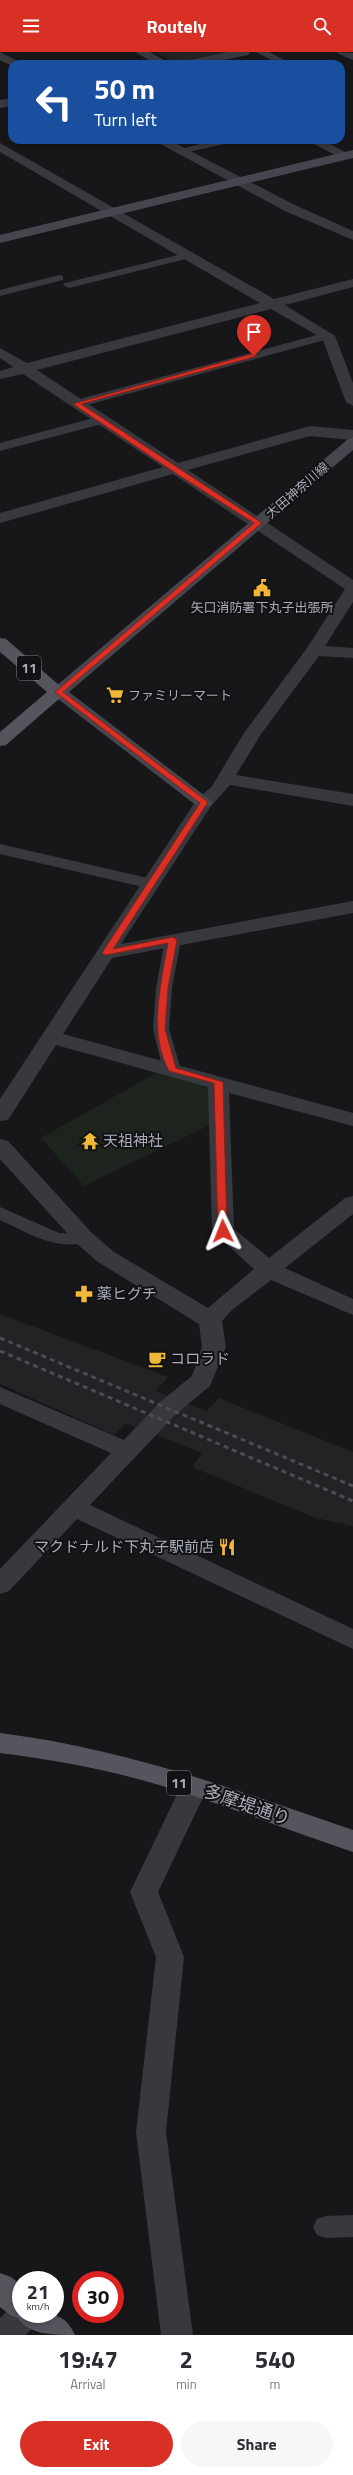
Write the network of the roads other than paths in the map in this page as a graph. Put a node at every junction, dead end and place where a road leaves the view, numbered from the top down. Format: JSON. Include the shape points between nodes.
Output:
{"nodes":[{"id":1,"x":141,"y":52,"type":"edge"},
{"id":2,"x":244,"y":52,"type":"edge"},
{"id":3,"x":262,"y":52,"type":"edge"},
{"id":4,"x":0,"y":55,"type":"edge"},
{"id":5,"x":9,"y":60,"type":"edge"},
{"id":6,"x":157,"y":60,"type":"edge"},
{"id":7,"x":207,"y":60,"type":"edge"},
{"id":8,"x":279,"y":60,"type":"edge"},
{"id":9,"x":166,"y":144,"type":"edge"},
{"id":10,"x":211,"y":144,"type":"edge"},
{"id":11,"x":323,"y":144,"type":"edge"},
{"id":12,"x":0,"y":147,"type":"edge"},
{"id":13,"x":179,"y":151,"type":"junction"},
{"id":14,"x":351,"y":156,"type":"edge"},
{"id":15,"x":238,"y":181,"type":"junction"},
{"id":16,"x":114,"y":211,"type":"junction"},
{"id":17,"x":353,"y":236,"type":"edge"},
{"id":18,"x":0,"y":239,"type":"edge"},
{"id":19,"x":190,"y":255,"type":"junction"},
{"id":20,"x":59,"y":278,"type":"dead end"},
{"id":21,"x":353,"y":283,"type":"edge"},
{"id":22,"x":69,"y":285,"type":"dead end"},
{"id":23,"x":0,"y":293,"type":"edge"},
{"id":24,"x":274,"y":304,"type":"junction"},
{"id":25,"x":328,"y":336,"type":"junction"},
{"id":26,"x":0,"y":352,"type":"edge"},
{"id":27,"x":25,"y":369,"type":"junction"},
{"id":28,"x":0,"y":376,"type":"edge"},
{"id":29,"x":353,"y":402,"type":"edge"},
{"id":30,"x":76,"y":404,"type":"junction"},
{"id":31,"x":101,"y":420,"type":"junction"},
{"id":32,"x":353,"y":435,"type":"edge"},
{"id":33,"x":353,"y":442,"type":"edge"},
{"id":34,"x":0,"y":447,"type":"edge"},
{"id":35,"x":174,"y":470,"type":"junction"},
{"id":36,"x":0,"y":518,"type":"edge"},
{"id":37,"x":259,"y":523,"type":"junction"},
{"id":38,"x":353,"y":588,"type":"edge"},
{"id":39,"x":1,"y":644,"type":"edge"},
{"id":40,"x":314,"y":650,"type":"junction"},
{"id":41,"x":353,"y":653,"type":"edge"},
{"id":42,"x":58,"y":692,"type":"junction"},
{"id":43,"x":0,"y":742,"type":"edge"},
{"id":44,"x":225,"y":779,"type":"junction"},
{"id":45,"x":353,"y":800,"type":"edge"},
{"id":46,"x":204,"y":802,"type":"junction"},
{"id":47,"x":0,"y":849,"type":"edge"},
{"id":48,"x":152,"y":884,"type":"junction"},
{"id":49,"x":353,"y":907,"type":"edge"},
{"id":50,"x":173,"y":940,"type":"junction"},
{"id":51,"x":106,"y":953,"type":"junction"},
{"id":52,"x":49,"y":1036,"type":"junction"},
{"id":53,"x":172,"y":1070,"type":"junction"},
{"id":54,"x":218,"y":1082,"type":"junction"},
{"id":55,"x":0,"y":1115,"type":"edge"},
{"id":56,"x":353,"y":1120,"type":"edge"},
{"id":57,"x":0,"y":1146,"type":"edge"},
{"id":58,"x":353,"y":1203,"type":"edge"},
{"id":59,"x":0,"y":1213,"type":"edge"},
{"id":60,"x":84,"y":1238,"type":"junction"},
{"id":61,"x":269,"y":1270,"type":"junction"},
{"id":62,"x":353,"y":1308,"type":"edge"},
{"id":63,"x":210,"y":1320,"type":"junction"},
{"id":64,"x":0,"y":1395,"type":"edge"},
{"id":65,"x":128,"y":1451,"type":"junction"},
{"id":66,"x":75,"y":1508,"type":"junction"},
{"id":67,"x":0,"y":1585,"type":"edge"},
{"id":68,"x":353,"y":1640,"type":"edge"},
{"id":69,"x":0,"y":1743,"type":"edge"},
{"id":70,"x":194,"y":1787,"type":"junction"},
{"id":71,"x":353,"y":1841,"type":"edge"},
{"id":72,"x":353,"y":2226,"type":"edge"},
{"id":73,"x":326,"y":2227,"type":"dead end"},
{"id":74,"x":0,"y":2287,"type":"edge"},
{"id":75,"x":12,"y":2297,"type":"edge"},
{"id":76,"x":16,"y":2323,"type":"edge"},
{"id":77,"x":43,"y":2323,"type":"edge"},
{"id":78,"x":5,"y":2335,"type":"edge"},
{"id":79,"x":58,"y":2335,"type":"edge"},
{"id":80,"x":177,"y":2335,"type":"edge"}],
"edges":[{"from":1,"to":6,"type":"street"},
{"from":2,"to":7,"type":"street"},
{"from":3,"to":8,"type":"lane"},
{"from":4,"to":5,"type":"street"},
{"from":9,"to":13,"type":"street"},
{"from":10,"to":13,"type":"lane"},
{"from":11,"to":14,"type":"street"},
{"from":12,"to":16,"type":"street"},
{"from":13,"to":15,"type":"street"},
{"from":14,"to":15,"type":"street"},
{"from":15,"to":16,"type":"street"},
{"from":15,"to":17,"type":"street"},
{"from":16,"to":18,"type":"street"},
{"from":16,"to":19,"type":"street"},
{"from":19,"to":22,"type":"lane"},
{"from":19,"to":24,"type":"street"},
{"from":20,"to":23,"type":"lane"},
{"from":21,"to":24,"type":"street"},
{"from":24,"to":25,"type":"street"},
{"from":24,"to":27,"type":"street"},
{"from":25,"to":29,"type":"street"},
{"from":25,"to":30,"type":"lane"},
{"from":26,"to":27,"type":"street"},
{"from":27,"to":28,"type":"street"},
{"from":27,"to":30,"type":"street"},
{"from":30,"to":31,"type":"street"},
{"from":31,"to":34,"type":"lane"},
{"from":31,"to":35,"type":"street"},
{"from":32,"to":35,"type":"street","via":[[310,431]]},
{"from":33,"to":37,"type":"street","name":"大田神奈川線"},
{"from":35,"to":36,"type":"street"},
{"from":35,"to":37,"type":"street"},
{"from":37,"to":38,"type":"street"},
{"from":37,"to":42,"type":"street","name":"大田神奈川線"},
{"from":38,"to":40,"type":"street"},
{"from":39,"to":42,"type":"main road","number":"11"},
{"from":40,"to":41,"type":"street"},
{"from":40,"to":44,"type":"street","via":[[254,733]]},
{"from":42,"to":43,"type":"main road","number":"11"},
{"from":42,"to":46,"type":"street"},
{"from":44,"to":45,"type":"street"},
{"from":44,"to":46,"type":"street"},
{"from":46,"to":48,"type":"street"},
{"from":47,"to":48,"type":"lane"},
{"from":48,"to":51,"type":"street"},
{"from":49,"to":50,"type":"street"},
{"from":50,"to":51,"type":"street"},
{"from":50,"to":53,"type":"lane","via":[[164,988],[161,1029]]},
{"from":51,"to":52,"type":"street"},
{"from":52,"to":53,"type":"street"},
{"from":52,"to":55,"type":"street"},
{"from":53,"to":54,"type":"street"},
{"from":54,"to":56,"type":"street"},
{"from":54,"to":61,"type":"street","via":[[223,1231]]},
{"from":57,"to":60,"type":"street"},
{"from":58,"to":61,"type":"street"},
{"from":59,"to":60,"type":"lane","via":[[56,1239]]},
{"from":60,"to":63,"type":"street","via":[[106,1257]]},
{"from":61,"to":62,"type":"street"},
{"from":61,"to":63,"type":"street","via":[[224,1305]]},
{"from":63,"to":65,"type":"street","via":[[214,1347],[202,1380],[168,1408]]},
{"from":64,"to":65,"type":"street"},
{"from":65,"to":66,"type":"street"},
{"from":66,"to":67,"type":"street"},
{"from":66,"to":68,"type":"street"},
{"from":69,"to":70,"type":"main road","name":"多摩堤通り","number":"11","via":[[88,1756]]},
{"from":70,"to":71,"type":"main road","name":"多摩堤通り","number":"11"},
{"from":70,"to":80,"type":"street","via":[[144,1892],[170,1957],[151,2132]]},
{"from":72,"to":73,"type":"lane"},
{"from":74,"to":75,"type":"main road"},
{"from":76,"to":78,"type":"street"},
{"from":77,"to":79,"type":"main road"}]}
